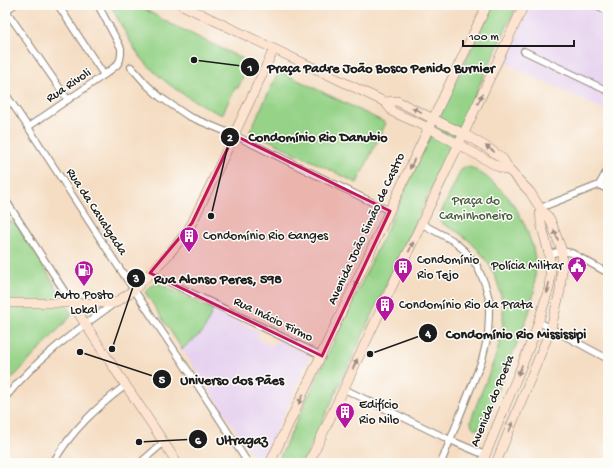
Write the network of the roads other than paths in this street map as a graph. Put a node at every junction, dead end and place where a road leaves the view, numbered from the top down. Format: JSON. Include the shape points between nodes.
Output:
{"nodes":[{"id":1,"x":14,"y":5,"type":"edge"},
{"id":2,"x":58,"y":5,"type":"edge"},
{"id":3,"x":98,"y":5,"type":"edge"},
{"id":4,"x":182,"y":5,"type":"edge"},
{"id":5,"x":487,"y":5,"type":"edge"},
{"id":6,"x":524,"y":5,"type":"edge"},
{"id":7,"x":596,"y":5,"type":"edge"},
{"id":8,"x":5,"y":10,"type":"edge"},
{"id":9,"x":608,"y":11,"type":"edge"},
{"id":10,"x":274,"y":48,"type":"junction"},
{"id":11,"x":524,"y":51,"type":"dead end"},
{"id":12,"x":131,"y":67,"type":"dead end"},
{"id":13,"x":104,"y":75,"type":"junction"},
{"id":14,"x":608,"y":91,"type":"edge"},
{"id":15,"x":5,"y":93,"type":"edge"},
{"id":16,"x":68,"y":100,"type":"junction"},
{"id":17,"x":385,"y":102,"type":"junction"},
{"id":18,"x":433,"y":118,"type":"junction"},
{"id":19,"x":28,"y":127,"type":"junction"},
{"id":20,"x":429,"y":128,"type":"junction"},
{"id":21,"x":464,"y":134,"type":"junction"},
{"id":22,"x":234,"y":135,"type":"junction"},
{"id":23,"x":459,"y":144,"type":"junction"},
{"id":24,"x":608,"y":169,"type":"edge"},
{"id":25,"x":510,"y":171,"type":"junction"},
{"id":26,"x":599,"y":186,"type":"junction"},
{"id":27,"x":608,"y":190,"type":"edge"},
{"id":28,"x":6,"y":202,"type":"edge"},
{"id":29,"x":540,"y":208,"type":"junction"},
{"id":30,"x":390,"y":211,"type":"junction"},
{"id":31,"x":422,"y":224,"type":"junction"},
{"id":32,"x":562,"y":251,"type":"junction"},
{"id":33,"x":549,"y":254,"type":"junction"},
{"id":34,"x":608,"y":273,"type":"edge"},
{"id":35,"x":150,"y":274,"type":"junction"},
{"id":36,"x":134,"y":290,"type":"junction"},
{"id":37,"x":5,"y":303,"type":"edge"},
{"id":38,"x":72,"y":303,"type":"junction"},
{"id":39,"x":115,"y":303,"type":"junction"},
{"id":40,"x":539,"y":322,"type":"junction"},
{"id":41,"x":85,"y":324,"type":"junction"},
{"id":42,"x":551,"y":328,"type":"junction"},
{"id":43,"x":322,"y":356,"type":"junction"},
{"id":44,"x":608,"y":359,"type":"edge"},
{"id":45,"x":126,"y":385,"type":"junction"},
{"id":46,"x":344,"y":389,"type":"junction"},
{"id":47,"x":5,"y":398,"type":"edge"},
{"id":48,"x":450,"y":440,"type":"junction"},
{"id":49,"x":164,"y":442,"type":"junction"},
{"id":50,"x":483,"y":459,"type":"edge"},
{"id":51,"x":52,"y":463,"type":"edge"},
{"id":52,"x":140,"y":463,"type":"edge"},
{"id":53,"x":177,"y":463,"type":"edge"},
{"id":54,"x":248,"y":463,"type":"edge"},
{"id":55,"x":270,"y":463,"type":"edge"},
{"id":56,"x":309,"y":463,"type":"edge"},
{"id":57,"x":441,"y":463,"type":"edge"},
{"id":58,"x":496,"y":463,"type":"edge"}],
"edges":[{"from":1,"to":8,"type":"street"},
{"from":2,"to":13,"type":"street"},
{"from":3,"to":13,"type":"street","name":"Rua Rivoli","via":[[121,48],[120,60]]},
{"from":4,"to":10,"type":"main road","name":"Avenida do Poeta"},
{"from":5,"to":18,"type":"main road","name":"Avenida João Simão de Castro"},
{"from":21,"to":6,"type":"main road","one_way":true},
{"from":7,"to":9,"type":"street"},
{"from":8,"to":16,"type":"street"},
{"from":10,"to":17,"type":"main road","name":"Avenida do Poeta"},
{"from":10,"to":22,"type":"main road"},
{"from":11,"to":14,"type":"street"},
{"from":12,"to":22,"type":"street","via":[[147,85],[175,108]]},
{"from":13,"to":16,"type":"street","name":"Rua Rivoli"},
{"from":15,"to":19,"type":"street","name":"Rua da Cavalgada"},
{"from":16,"to":19,"type":"street","name":"Rua Rivoli"},
{"from":18,"to":17,"type":"main road","name":"Avenida do Poeta","one_way":true,"via":[[398,101]]},
{"from":17,"to":20,"type":"main road","name":"Avenida do Poeta","via":[[393,112]]},
{"from":18,"to":20,"type":"main road","name":"Avenida João Simão de Castro"},
{"from":18,"to":21,"type":"main road","name":"Avenida do Poeta"},
{"from":19,"to":36,"type":"street","name":"Rua da Cavalgada"},
{"from":20,"to":23,"type":"main road","name":"Avenida do Poeta"},
{"from":20,"to":30,"type":"main road","name":"Avenida João Simão de Castro","one_way":true},
{"from":21,"to":23,"type":"main road"},
{"from":25,"to":21,"type":"main road","name":"Avenida do Poeta","one_way":true,"via":[[503,159]]},
{"from":22,"to":30,"type":"street"},
{"from":22,"to":35,"type":"main road","via":[[186,233]]},
{"from":23,"to":25,"type":"main road","name":"Avenida do Poeta"},
{"from":23,"to":31,"type":"main road"},
{"from":24,"to":26,"type":"street"},
{"from":25,"to":29,"type":"main road","name":"Avenida do Poeta","via":[[530,192]]},
{"from":26,"to":27,"type":"street"},
{"from":26,"to":29,"type":"street"},
{"from":28,"to":38,"type":"street"},
{"from":32,"to":29,"type":"main road","name":"Avenida do Poeta","one_way":true,"via":[[550,219]]},
{"from":29,"to":33,"type":"main road","name":"Avenida do Poeta"},
{"from":30,"to":43,"type":"main road","name":"Avenida João Simão de Castro","one_way":true},
{"from":46,"to":31,"type":"main road","one_way":true},
{"from":31,"to":48,"type":"street","name":"Avenida do Poeta","via":[[452,240],[465,251],[477,266],[489,300],[488,335],[482,360]]},
{"from":32,"to":33,"type":"street"},
{"from":32,"to":34,"type":"street","via":[[572,253]]},
{"from":32,"to":42,"type":"main road","name":"Avenida do Poeta","via":[[560,291]]},
{"from":33,"to":40,"type":"main road","name":"Avenida do Poeta","one_way":true,"via":[[549,288]]},
{"from":35,"to":36,"type":"main road"},
{"from":35,"to":43,"type":"street","name":"Rua Inácio Firmo"},
{"from":36,"to":39,"type":"main road"},
{"from":36,"to":54,"type":"street","name":"Rua da Cavalgada"},
{"from":37,"to":38,"type":"main road"},
{"from":38,"to":39,"type":"main road"},
{"from":38,"to":41,"type":"main road"},
{"from":39,"to":41,"type":"street"},
{"from":40,"to":42,"type":"street"},
{"from":40,"to":50,"type":"main road","name":"Avenida do Poeta","one_way":true},
{"from":41,"to":45,"type":"main road"},
{"from":41,"to":47,"type":"street","via":[[42,358]]},
{"from":42,"to":44,"type":"street"},
{"from":58,"to":42,"type":"main road","name":"Avenida do Poeta","one_way":true},
{"from":43,"to":55,"type":"main road","name":"Avenida João Simão de Castro","one_way":true},
{"from":45,"to":49,"type":"main road"},
{"from":45,"to":51,"type":"street","via":[[84,421]]},
{"from":46,"to":48,"type":"street"},
{"from":46,"to":56,"type":"main road"},
{"from":48,"to":50,"type":"street"},
{"from":48,"to":57,"type":"street","name":"Avenida do Poeta"},
{"from":49,"to":52,"type":"street"},
{"from":49,"to":53,"type":"main road"}]}
